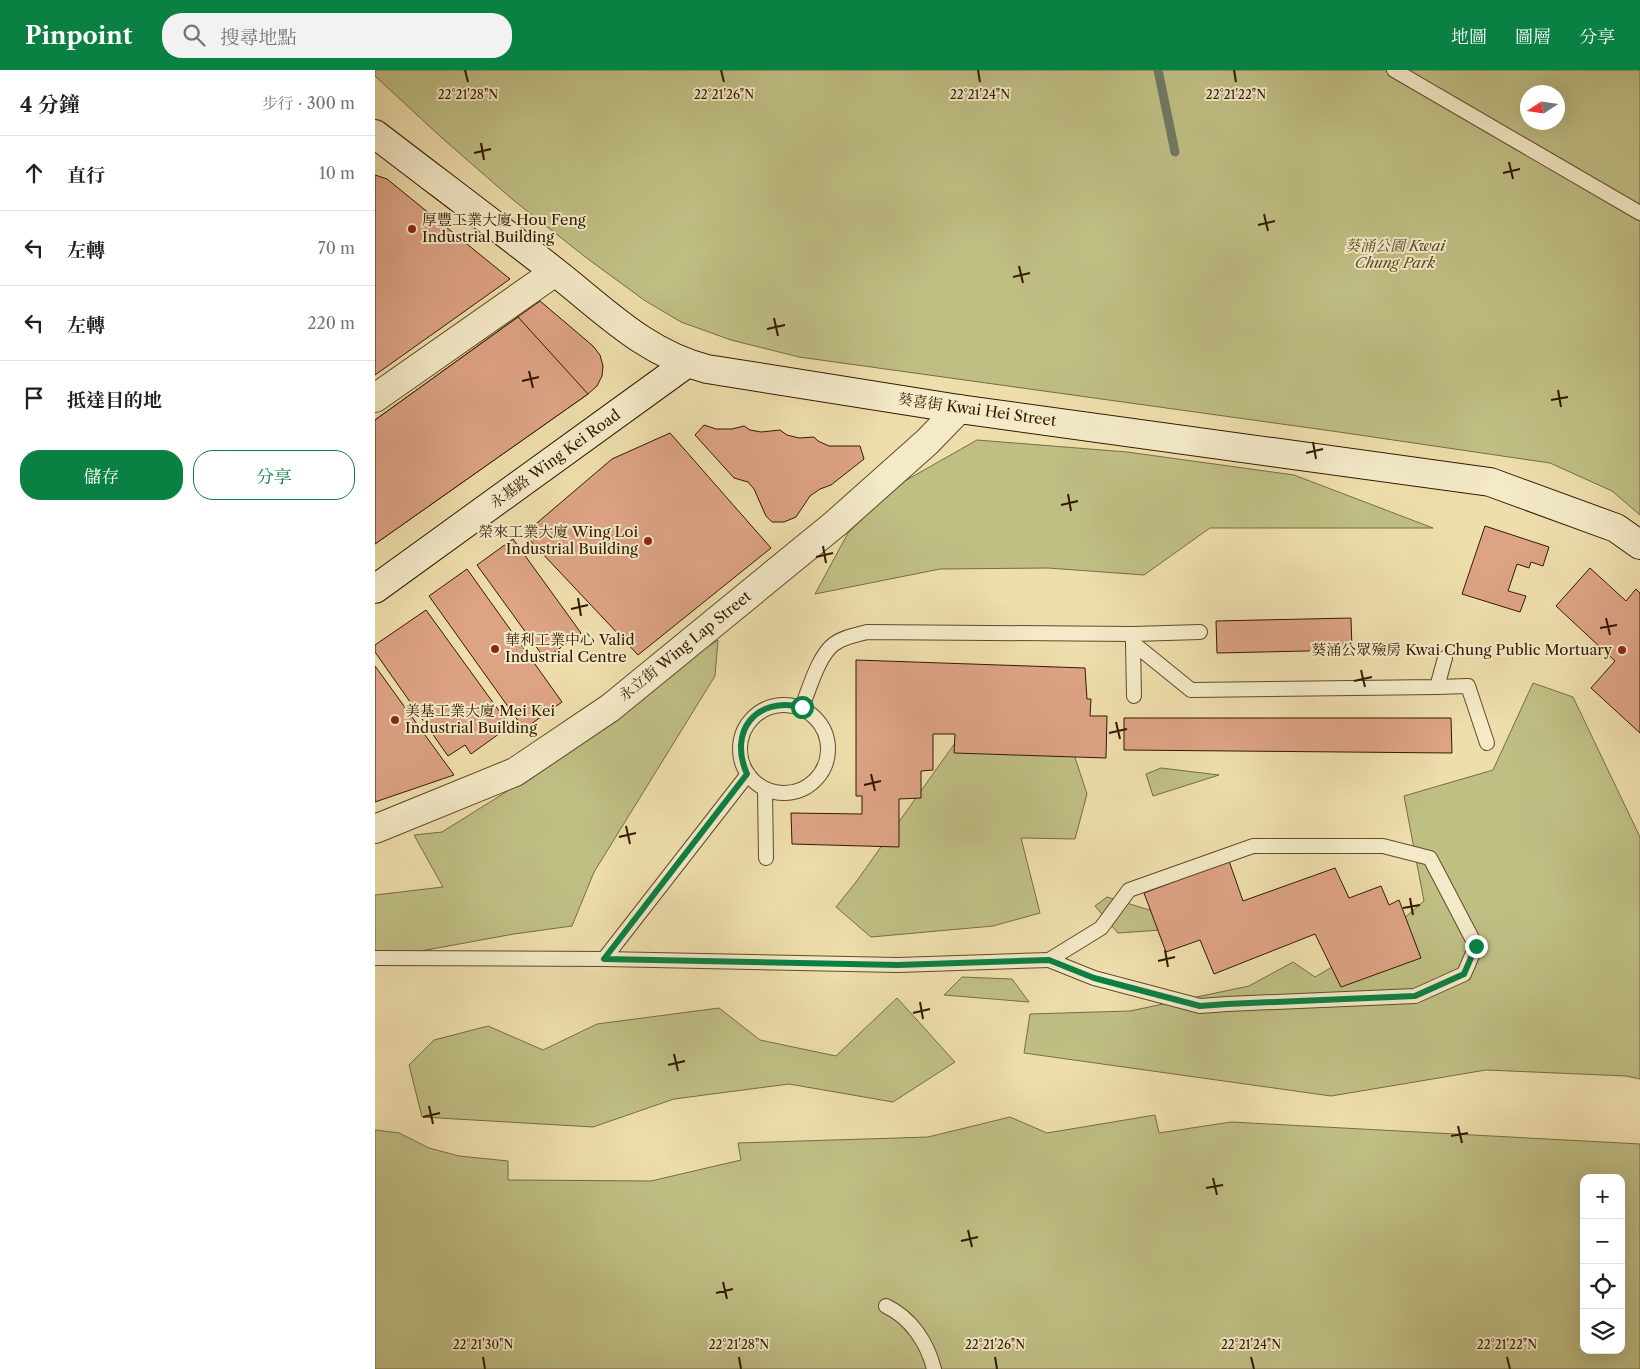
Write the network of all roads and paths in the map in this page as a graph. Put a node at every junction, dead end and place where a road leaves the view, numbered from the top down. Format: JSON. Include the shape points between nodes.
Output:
{"nodes":[{"id":1,"x":1393,"y":70,"type":"edge"},
{"id":2,"x":375,"y":134,"type":"edge"},
{"id":3,"x":1640,"y":213,"type":"edge"},
{"id":4,"x":555,"y":272,"type":"junction"},
{"id":5,"x":686,"y":364,"type":"junction"},
{"id":6,"x":375,"y":398,"type":"edge"},
{"id":7,"x":959,"y":409,"type":"junction"},
{"id":8,"x":1640,"y":545,"type":"edge"},
{"id":9,"x":375,"y":589,"type":"edge"},
{"id":10,"x":1200,"y":632,"type":"dead end"},
{"id":11,"x":1133,"y":639,"type":"junction"},
{"id":12,"x":1445,"y":658,"type":"dead end"},
{"id":13,"x":1437,"y":687,"type":"junction"},
{"id":14,"x":1134,"y":696,"type":"dead end"},
{"id":15,"x":802,"y":707,"type":"junction"},
{"id":16,"x":1487,"y":743,"type":"dead end"},
{"id":17,"x":747,"y":774,"type":"junction"},
{"id":18,"x":765,"y":789,"type":"junction"},
{"id":19,"x":375,"y":829,"type":"edge"},
{"id":20,"x":766,"y":858,"type":"dead end"},
{"id":21,"x":375,"y":958,"type":"edge"},
{"id":22,"x":604,"y":959,"type":"junction"},
{"id":23,"x":1049,"y":960,"type":"junction"},
{"id":24,"x":886,"y":1306,"type":"dead end"},
{"id":25,"x":934,"y":1369,"type":"edge"}],
"edges":[{"from":1,"to":3,"type":"lane"},
{"from":2,"to":4,"type":"street","name":"葵喜街 Kwai Hei Street"},
{"from":4,"to":5,"type":"street","name":"葵喜街 Kwai Hei Street","via":[[641,341]]},
{"from":4,"to":6,"type":"street"},
{"from":5,"to":7,"type":"street","name":"葵喜街 Kwai Hei Street"},
{"from":5,"to":9,"type":"street","name":"永基路 Wing Kei Road"},
{"from":7,"to":8,"type":"street","name":"葵喜街 Kwai Hei Street","via":[[1491,482],[1616,528]]},
{"from":7,"to":19,"type":"street","name":"永立街 Wing Lap Street","via":[[835,524],[610,708],[515,772]]},
{"from":10,"to":11,"type":"lane"},
{"from":11,"to":13,"type":"lane","via":[[1191,690]]},
{"from":11,"to":14,"type":"lane"},
{"from":11,"to":15,"type":"lane","via":[[867,632],[833,644],[823,657]]},
{"from":12,"to":13,"type":"lane"},
{"from":13,"to":16,"type":"lane","via":[[1467,686]]},
{"from":15,"to":17,"type":"lane","via":[[773,705],[750,720],[740,747],[741,761]]},
{"from":15,"to":18,"type":"lane","via":[[824,728],[828,757],[823,772],[801,791],[785,794]]},
{"from":17,"to":18,"type":"lane"},
{"from":17,"to":22,"type":"lane"},
{"from":18,"to":20,"type":"lane"},
{"from":21,"to":22,"type":"lane"},
{"from":22,"to":23,"type":"lane","via":[[898,965]]},
{"from":23,"to":23,"type":"lane","via":[[1094,978],[1200,1006],[1415,996],[1464,974],[1476,946],[1430,858],[1383,846],[1253,846],[1129,890],[1101,928]]},
{"from":24,"to":25,"type":"lane","via":[[910,1322],[926,1345]]}]}
